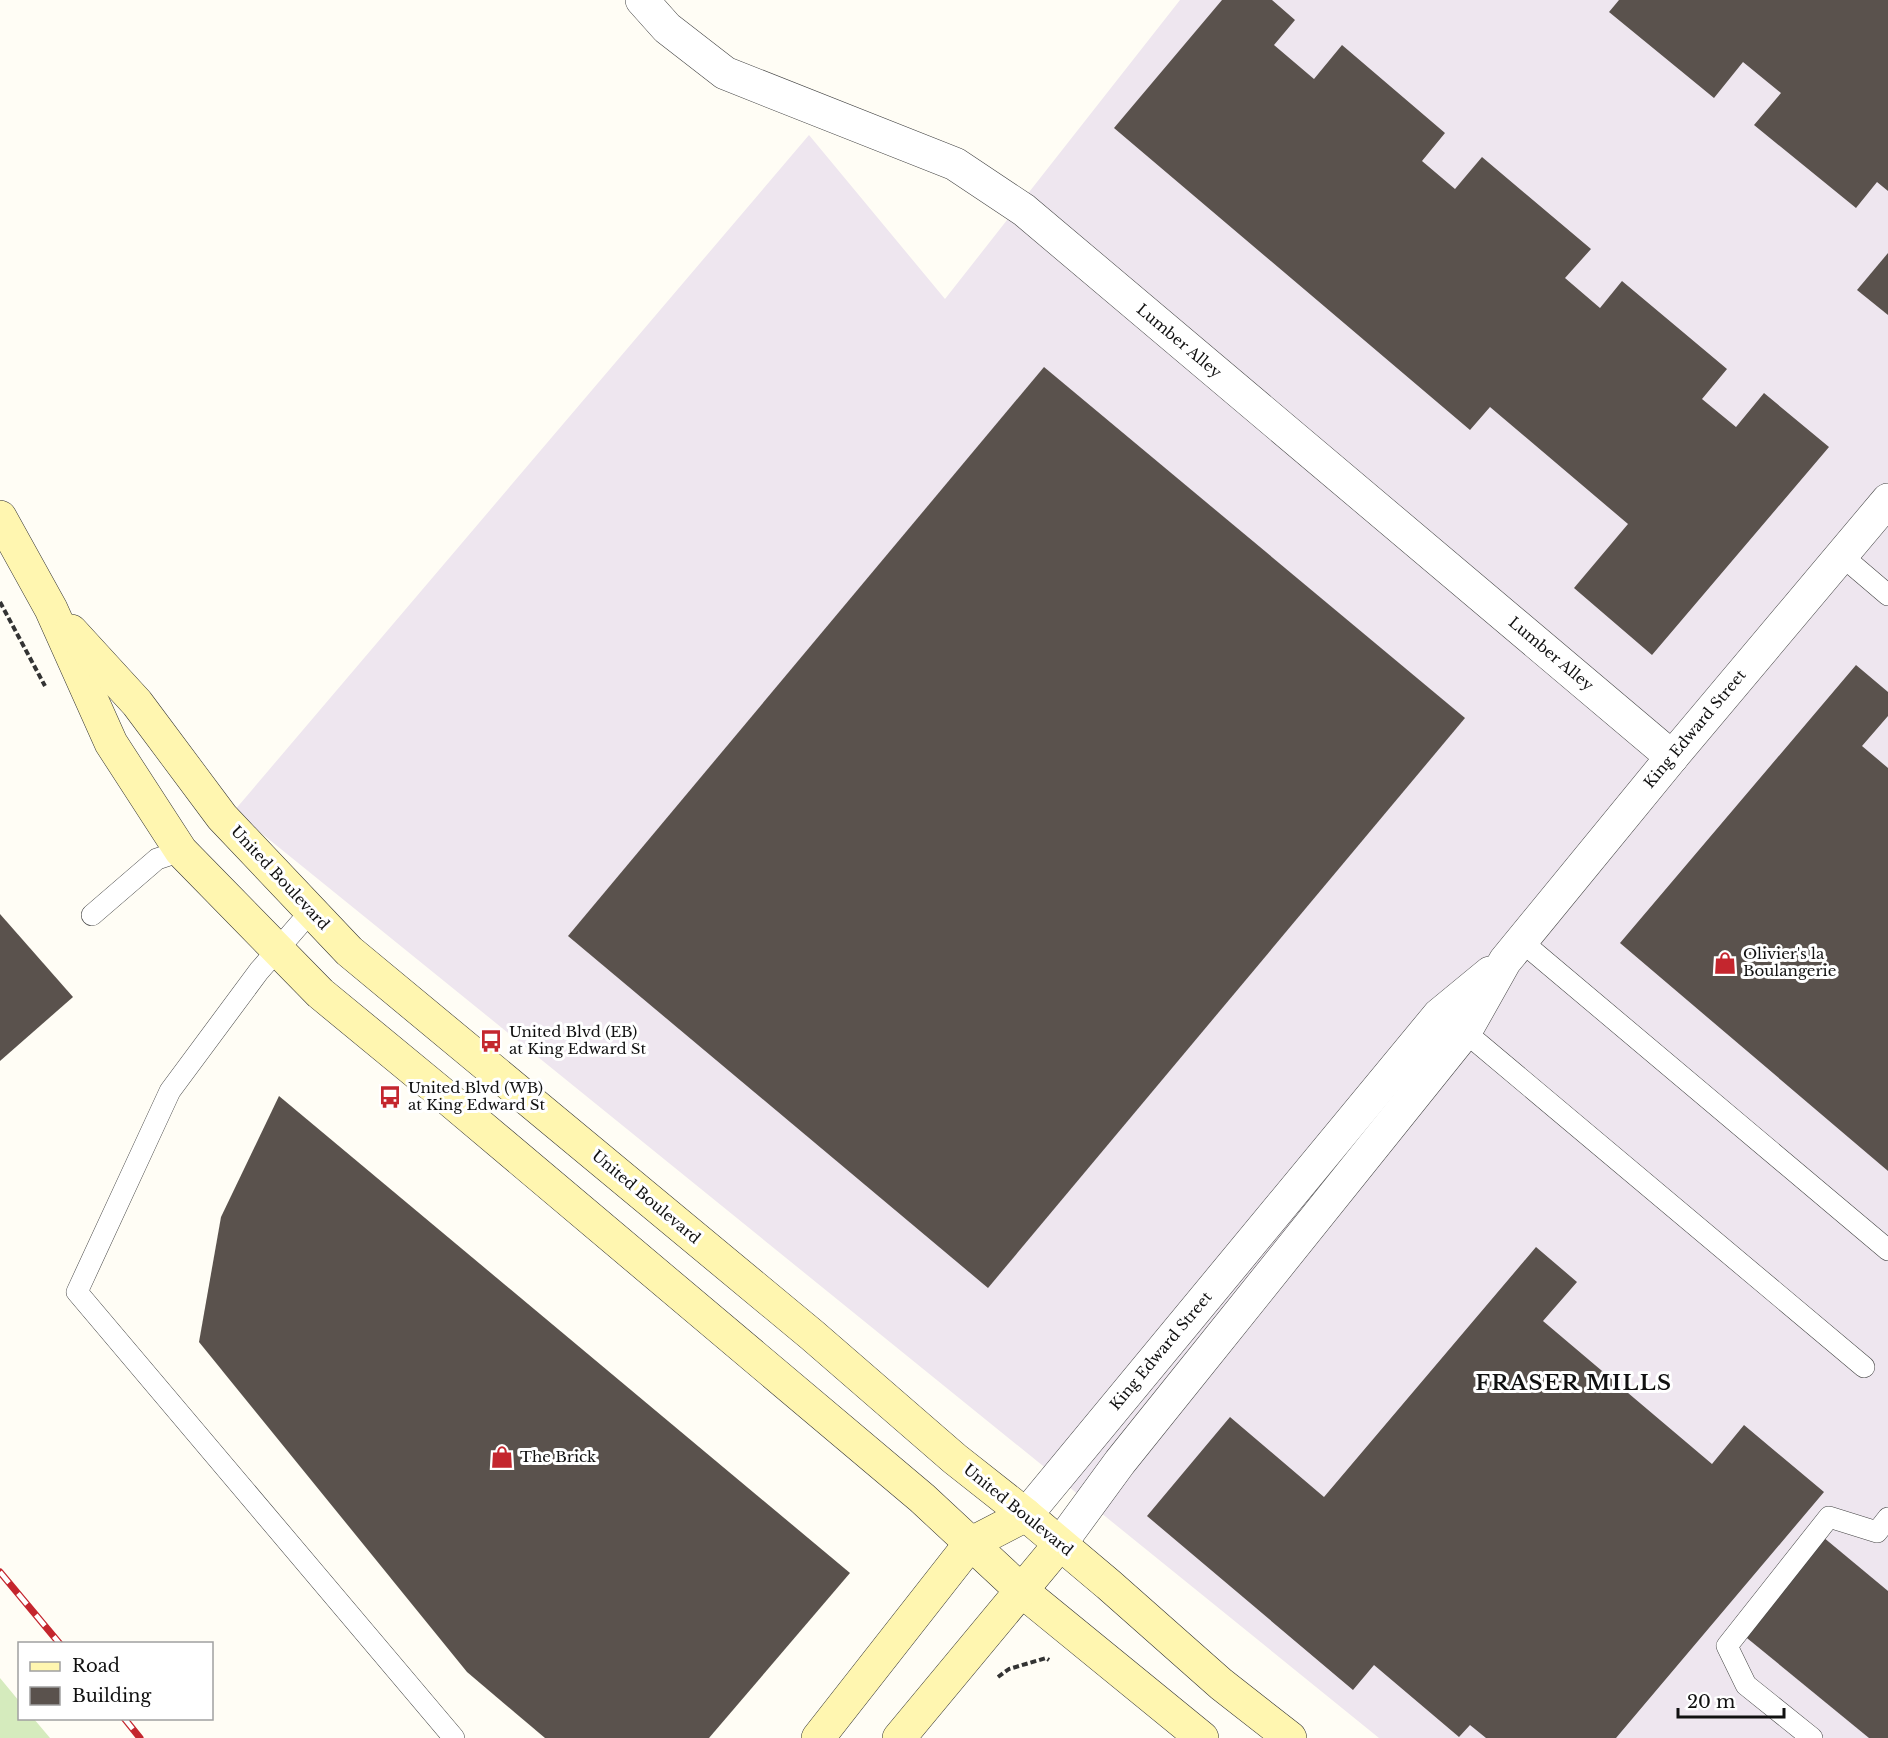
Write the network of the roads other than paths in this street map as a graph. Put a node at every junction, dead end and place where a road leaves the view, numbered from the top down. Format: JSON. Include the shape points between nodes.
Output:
{"nodes":[{"id":1,"x":642,"y":0,"type":"edge"},
{"id":2,"x":1888,"y":500,"type":"edge"},
{"id":3,"x":0,"y":518,"type":"edge"},
{"id":4,"x":1841,"y":555,"type":"junction"},
{"id":5,"x":1888,"y":595,"type":"edge"},
{"id":6,"x":51,"y":609,"type":"junction"},
{"id":7,"x":1672,"y":757,"type":"junction"},
{"id":8,"x":182,"y":851,"type":"junction"},
{"id":9,"x":311,"y":911,"type":"junction"},
{"id":10,"x":93,"y":915,"type":"dead end"},
{"id":11,"x":278,"y":949,"type":"junction"},
{"id":12,"x":1513,"y":951,"type":"junction"},
{"id":13,"x":1465,"y":1032,"type":"junction"},
{"id":14,"x":1888,"y":1250,"type":"edge"},
{"id":15,"x":1864,"y":1367,"type":"dead end"},
{"id":16,"x":1026,"y":1515,"type":"junction"},
{"id":17,"x":1884,"y":1530,"type":"edge"},
{"id":18,"x":970,"y":1544,"type":"junction"},
{"id":19,"x":1060,"y":1544,"type":"junction"},
{"id":20,"x":1022,"y":1591,"type":"junction"},
{"id":21,"x":454,"y":1738,"type":"edge"},
{"id":22,"x":818,"y":1738,"type":"edge"},
{"id":23,"x":899,"y":1738,"type":"edge"},
{"id":24,"x":1202,"y":1738,"type":"edge"},
{"id":25,"x":1290,"y":1738,"type":"edge"},
{"id":26,"x":1812,"y":1738,"type":"edge"}],
"edges":[{"from":1,"to":7,"type":"street","name":"Lumber Alley","via":[[667,28],[725,73],[955,164],[1024,210]]},
{"from":2,"to":4,"type":"street","name":"King Edward Street"},
{"from":3,"to":6,"type":"main road","name":"United Boulevard"},
{"from":4,"to":5,"type":"lane"},
{"from":4,"to":7,"type":"street","name":"King Edward Street"},
{"from":6,"to":8,"type":"main road","name":"United Boulevard","via":[[111,743]]},
{"from":6,"to":9,"type":"main road","name":"United Boulevard","via":[[137,704],[222,817]]},
{"from":7,"to":12,"type":"street","name":"King Edward Street"},
{"from":8,"to":10,"type":"lane","via":[[157,859]]},
{"from":8,"to":11,"type":"main road","name":"United Boulevard"},
{"from":9,"to":11,"type":"lane"},
{"from":9,"to":16,"type":"main road","name":"United Boulevard","via":[[349,951],[812,1335],[954,1459]]},
{"from":11,"to":18,"type":"main road","name":"United Boulevard","via":[[320,993],[922,1498]]},
{"from":11,"to":21,"type":"lane","via":[[170,1091],[77,1292]]},
{"from":12,"to":13,"type":"street","name":"King Edward Street"},
{"from":12,"to":14,"type":"lane"},
{"from":12,"to":16,"type":"street","name":"King Edward Street","via":[[1439,1015]]},
{"from":13,"to":15,"type":"lane"},
{"from":13,"to":19,"type":"street","name":"King Edward Street","via":[[1120,1462]]},
{"from":16,"to":18,"type":"main road","name":"King Edward Street"},
{"from":16,"to":19,"type":"main road","name":"United Boulevard"},
{"from":17,"to":26,"type":"lane","via":[[1829,1517],[1727,1646],[1746,1685]]},
{"from":18,"to":20,"type":"main road","name":"United Boulevard"},
{"from":18,"to":22,"type":"main road","name":"King Edward Street"},
{"from":19,"to":20,"type":"main road","name":"King Edward Street"},
{"from":19,"to":25,"type":"main road","name":"United Boulevard","via":[[1221,1684]]},
{"from":20,"to":23,"type":"main road","name":"King Edward Street"},
{"from":20,"to":24,"type":"main road","name":"United Boulevard"}]}
